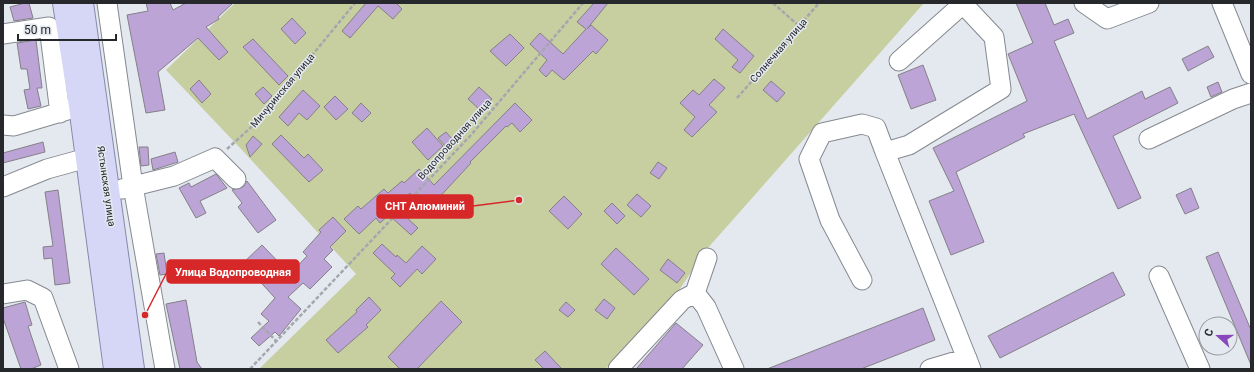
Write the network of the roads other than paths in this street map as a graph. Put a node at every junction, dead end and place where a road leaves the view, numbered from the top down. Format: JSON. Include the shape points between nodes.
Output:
{"nodes":[{"id":1,"x":1084,"y":3,"type":"edge"},
{"id":2,"x":1149,"y":3,"type":"edge"},
{"id":3,"x":1222,"y":3,"type":"edge"},
{"id":4,"x":109,"y":4,"type":"edge"},
{"id":5,"x":77,"y":5,"type":"edge"},
{"id":6,"x":3,"y":34,"type":"edge"},
{"id":7,"x":899,"y":61,"type":"dead end"},
{"id":8,"x":1251,"y":74,"type":"edge"},
{"id":9,"x":1251,"y":93,"type":"edge"},
{"id":10,"x":70,"y":110,"type":"junction"},
{"id":11,"x":3,"y":125,"type":"edge"},
{"id":12,"x":1149,"y":139,"type":"dead end"},
{"id":13,"x":885,"y":152,"type":"junction"},
{"id":14,"x":87,"y":158,"type":"junction"},
{"id":15,"x":236,"y":179,"type":"dead end"},
{"id":16,"x":133,"y":186,"type":"junction"},
{"id":17,"x":3,"y":187,"type":"edge"},
{"id":18,"x":108,"y":193,"type":"junction"},
{"id":19,"x":707,"y":258,"type":"dead end"},
{"id":20,"x":1159,"y":276,"type":"dead end"},
{"id":21,"x":862,"y":280,"type":"dead end"},
{"id":22,"x":3,"y":294,"type":"edge"},
{"id":23,"x":688,"y":297,"type":"junction"},
{"id":24,"x":969,"y":363,"type":"edge"},
{"id":25,"x":69,"y":369,"type":"edge"},
{"id":26,"x":115,"y":369,"type":"edge"},
{"id":27,"x":132,"y":369,"type":"edge"},
{"id":28,"x":165,"y":369,"type":"edge"},
{"id":29,"x":618,"y":369,"type":"edge"},
{"id":30,"x":734,"y":369,"type":"edge"},
{"id":31,"x":930,"y":369,"type":"edge"},
{"id":32,"x":1200,"y":369,"type":"edge"}],
"edges":[{"from":1,"to":2,"type":"street","via":[[1107,19]]},
{"from":3,"to":8,"type":"street"},
{"from":4,"to":5,"type":"street"},
{"from":4,"to":16,"type":"street"},
{"from":5,"to":10,"type":"main road","name":"Ястынская улица"},
{"from":5,"to":18,"type":"main road","name":"Ястынская улица"},
{"from":6,"to":10,"type":"street","via":[[49,27]]},
{"from":7,"to":13,"type":"street","via":[[963,4],[994,37],[1001,89],[910,145]]},
{"from":9,"to":12,"type":"street"},
{"from":10,"to":11,"type":"street","via":[[14,126]]},
{"from":10,"to":14,"type":"main road","name":"Ястынская улица"},
{"from":13,"to":21,"type":"street","via":[[876,128],[862,124],[822,133],[809,159],[830,220]]},
{"from":13,"to":24,"type":"street"},
{"from":14,"to":17,"type":"street","via":[[47,168]]},
{"from":14,"to":26,"type":"main road","name":"Ястынская улица"},
{"from":15,"to":16,"type":"street","via":[[215,158],[174,176]]},
{"from":16,"to":18,"type":"street"},
{"from":16,"to":28,"type":"street"},
{"from":18,"to":27,"type":"main road","name":"Ястынская улица"},
{"from":19,"to":23,"type":"street"},
{"from":20,"to":32,"type":"street"},
{"from":22,"to":25,"type":"street","via":[[27,290],[43,298]]},
{"from":23,"to":29,"type":"street"},
{"from":23,"to":30,"type":"street","via":[[706,307]]},
{"from":24,"to":31,"type":"street"}]}
